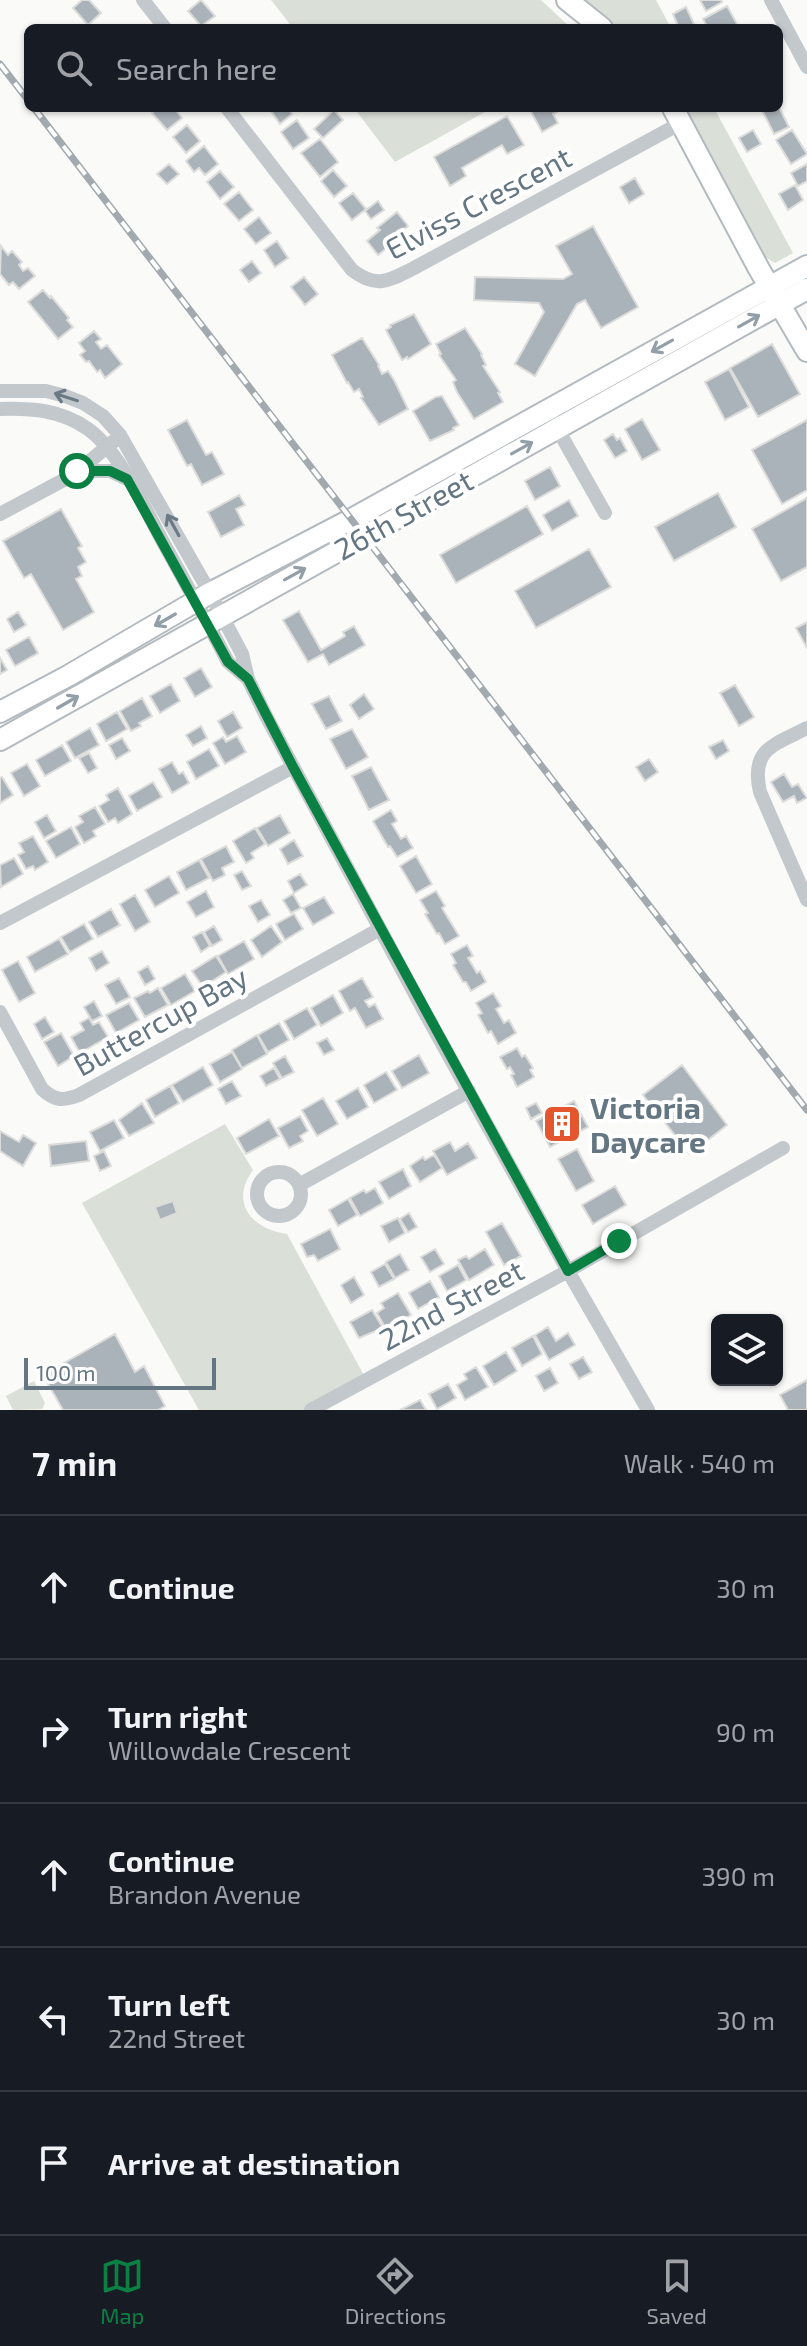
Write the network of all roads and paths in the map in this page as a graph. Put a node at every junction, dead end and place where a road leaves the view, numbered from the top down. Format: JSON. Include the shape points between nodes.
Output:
{"nodes":[{"id":1,"x":143,"y":0,"type":"edge"},
{"id":2,"x":567,"y":0,"type":"edge"},
{"id":3,"x":771,"y":0,"type":"edge"},
{"id":4,"x":162,"y":24,"type":"edge"},
{"id":5,"x":597,"y":24,"type":"edge"},
{"id":6,"x":807,"y":67,"type":"edge"},
{"id":7,"x":230,"y":112,"type":"edge"},
{"id":8,"x":677,"y":115,"type":"edge"},
{"id":9,"x":807,"y":266,"type":"edge"},
{"id":10,"x":807,"y":289,"type":"edge"},
{"id":11,"x":776,"y":295,"type":"junction"},
{"id":12,"x":807,"y":351,"type":"edge"},
{"id":13,"x":0,"y":391,"type":"edge"},
{"id":14,"x":0,"y":409,"type":"edge"},
{"id":15,"x":552,"y":419,"type":"junction"},
{"id":16,"x":120,"y":435,"type":"junction"},
{"id":17,"x":107,"y":446,"type":"junction"},
{"id":18,"x":77,"y":471,"type":"junction"},
{"id":19,"x":127,"y":479,"type":"junction"},
{"id":20,"x":414,"y":495,"type":"junction"},
{"id":21,"x":605,"y":513,"type":"dead end"},
{"id":22,"x":0,"y":514,"type":"edge"},
{"id":23,"x":203,"y":598,"type":"junction"},
{"id":24,"x":214,"y":619,"type":"junction"},
{"id":25,"x":0,"y":712,"type":"edge"},
{"id":26,"x":807,"y":728,"type":"edge"},
{"id":27,"x":0,"y":740,"type":"edge"},
{"id":28,"x":293,"y":767,"type":"junction"},
{"id":29,"x":807,"y":900,"type":"edge"},
{"id":30,"x":0,"y":923,"type":"edge"},
{"id":31,"x":380,"y":929,"type":"junction"},
{"id":32,"x":0,"y":1012,"type":"edge"},
{"id":33,"x":469,"y":1091,"type":"junction"},
{"id":34,"x":783,"y":1148,"type":"dead end"},
{"id":35,"x":299,"y":1185,"type":"dead end"},
{"id":36,"x":568,"y":1271,"type":"junction"},
{"id":37,"x":311,"y":1410,"type":"edge"},
{"id":38,"x":648,"y":1410,"type":"edge"}],
"edges":[{"from":1,"to":4,"type":"street"},
{"from":2,"to":5,"type":"street"},
{"from":3,"to":6,"type":"street"},
{"from":7,"to":8,"type":"street","name":"Elviss Crescent","via":[[352,270],[378,283],[414,268]]},
{"from":8,"to":11,"type":"street"},
{"from":9,"to":11,"type":"street","name":"26th Street"},
{"from":10,"to":11,"type":"street","name":"26th Street"},
{"from":11,"to":12,"type":"street"},
{"from":11,"to":15,"type":"street","name":"26th Street"},
{"from":16,"to":13,"type":"street","one_way":true,"via":[[103,416],[74,400],[46,391]]},
{"from":14,"to":17,"type":"street","via":[[51,411],[85,427]]},
{"from":15,"to":20,"type":"street","name":"26th Street"},
{"from":15,"to":21,"type":"street"},
{"from":16,"to":17,"type":"street"},
{"from":23,"to":16,"type":"street","one_way":true},
{"from":17,"to":18,"type":"street"},
{"from":17,"to":19,"type":"street"},
{"from":18,"to":19,"type":"street","via":[[110,471]]},
{"from":18,"to":22,"type":"street"},
{"from":19,"to":23,"type":"street"},
{"from":20,"to":23,"type":"street","name":"26th Street","via":[[350,520]]},
{"from":24,"to":20,"type":"street","name":"26th Street","one_way":true},
{"from":23,"to":24,"type":"street"},
{"from":23,"to":25,"type":"street","name":"26th Street","one_way":true},
{"from":27,"to":24,"type":"street","name":"26th Street","one_way":true},
{"from":24,"to":28,"type":"street","via":[[228,662],[248,679]]},
{"from":26,"to":29,"type":"street","via":[[760,757],[756,774]]},
{"from":28,"to":30,"type":"street"},
{"from":28,"to":31,"type":"street"},
{"from":31,"to":32,"type":"street","name":"Buttercup Bay","via":[[65,1100],[53,1099],[42,1089]]},
{"from":31,"to":33,"type":"street"},
{"from":33,"to":35,"type":"street"},
{"from":33,"to":36,"type":"street"},
{"from":34,"to":36,"type":"street","name":"22nd Street"},
{"from":36,"to":37,"type":"street","name":"22nd Street"},
{"from":36,"to":38,"type":"street"}]}
